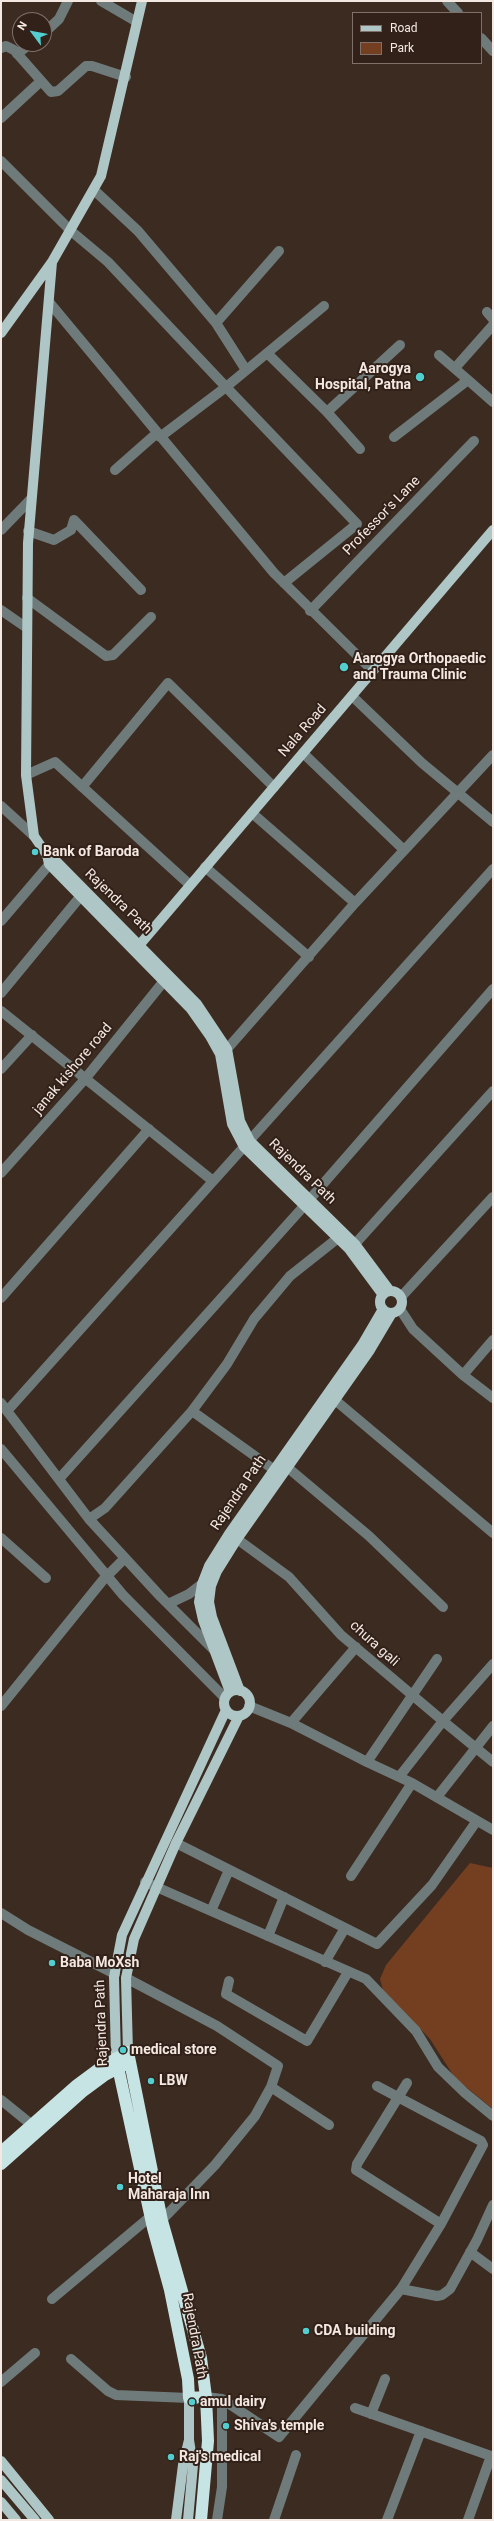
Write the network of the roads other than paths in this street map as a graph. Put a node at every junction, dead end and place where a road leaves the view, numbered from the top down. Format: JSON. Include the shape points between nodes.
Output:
{"nodes":[{"id":1,"x":68,"y":1,"type":"edge"},
{"id":2,"x":101,"y":1,"type":"edge"},
{"id":3,"x":142,"y":1,"type":"edge"},
{"id":4,"x":447,"y":1,"type":"edge"},
{"id":5,"x":457,"y":12,"type":"edge"},
{"id":6,"x":137,"y":22,"type":"junction"},
{"id":7,"x":52,"y":26,"type":"edge"},
{"id":8,"x":482,"y":39,"type":"edge"},
{"id":9,"x":1,"y":48,"type":"edge"},
{"id":10,"x":493,"y":51,"type":"edge"},
{"id":11,"x":20,"y":52,"type":"edge"},
{"id":12,"x":18,"y":54,"type":"junction"},
{"id":13,"x":126,"y":77,"type":"junction"},
{"id":14,"x":41,"y":81,"type":"junction"},
{"id":15,"x":1,"y":118,"type":"edge"},
{"id":16,"x":1,"y":161,"type":"edge"},
{"id":17,"x":94,"y":190,"type":"junction"},
{"id":18,"x":71,"y":231,"type":"junction"},
{"id":19,"x":279,"y":251,"type":"dead end"},
{"id":20,"x":52,"y":262,"type":"junction"},
{"id":21,"x":49,"y":302,"type":"junction"},
{"id":22,"x":324,"y":306,"type":"dead end"},
{"id":23,"x":216,"y":323,"type":"junction"},
{"id":24,"x":493,"y":325,"type":"edge"},
{"id":25,"x":1,"y":333,"type":"edge"},
{"id":26,"x":400,"y":344,"type":"dead end"},
{"id":27,"x":267,"y":353,"type":"junction"},
{"id":28,"x":440,"y":355,"type":"dead end"},
{"id":29,"x":454,"y":368,"type":"junction"},
{"id":30,"x":246,"y":370,"type":"junction"},
{"id":31,"x":468,"y":380,"type":"junction"},
{"id":32,"x":226,"y":387,"type":"junction"},
{"id":33,"x":493,"y":402,"type":"edge"},
{"id":34,"x":327,"y":412,"type":"junction"},
{"id":35,"x":158,"y":435,"type":"junction"},
{"id":36,"x":394,"y":437,"type":"dead end"},
{"id":37,"x":474,"y":441,"type":"dead end"},
{"id":38,"x":360,"y":449,"type":"dead end"},
{"id":39,"x":115,"y":470,"type":"dead end"},
{"id":40,"x":31,"y":499,"type":"junction"},
{"id":41,"x":1,"y":530,"type":"edge"},
{"id":42,"x":493,"y":530,"type":"edge"},
{"id":43,"x":28,"y":531,"type":"junction"},
{"id":44,"x":284,"y":583,"type":"junction"},
{"id":45,"x":140,"y":590,"type":"dead end"},
{"id":46,"x":27,"y":598,"type":"junction"},
{"id":47,"x":1,"y":610,"type":"edge"},
{"id":48,"x":310,"y":611,"type":"junction"},
{"id":49,"x":151,"y":617,"type":"dead end"},
{"id":50,"x":27,"y":628,"type":"junction"},
{"id":51,"x":373,"y":671,"type":"junction"},
{"id":52,"x":352,"y":696,"type":"junction"},
{"id":53,"x":303,"y":753,"type":"junction"},
{"id":54,"x":493,"y":755,"type":"edge"},
{"id":55,"x":26,"y":775,"type":"junction"},
{"id":56,"x":82,"y":786,"type":"junction"},
{"id":57,"x":274,"y":787,"type":"junction"},
{"id":58,"x":457,"y":792,"type":"junction"},
{"id":59,"x":1,"y":806,"type":"edge"},
{"id":60,"x":252,"y":813,"type":"junction"},
{"id":61,"x":493,"y":822,"type":"edge"},
{"id":62,"x":34,"y":836,"type":"junction"},
{"id":63,"x":404,"y":850,"type":"junction"},
{"id":64,"x":50,"y":860,"type":"junction"},
{"id":65,"x":205,"y":867,"type":"junction"},
{"id":66,"x":493,"y":869,"type":"edge"},
{"id":67,"x":190,"y":886,"type":"junction"},
{"id":68,"x":80,"y":897,"type":"junction"},
{"id":69,"x":355,"y":903,"type":"junction"},
{"id":70,"x":1,"y":921,"type":"edge"},
{"id":71,"x":138,"y":948,"type":"junction"},
{"id":72,"x":309,"y":957,"type":"junction"},
{"id":73,"x":164,"y":981,"type":"junction"},
{"id":74,"x":493,"y":989,"type":"edge"},
{"id":75,"x":1,"y":993,"type":"edge"},
{"id":76,"x":194,"y":1007,"type":"junction"},
{"id":77,"x":1,"y":1011,"type":"edge"},
{"id":78,"x":32,"y":1034,"type":"junction"},
{"id":79,"x":227,"y":1049,"type":"junction"},
{"id":80,"x":1,"y":1069,"type":"edge"},
{"id":81,"x":85,"y":1079,"type":"junction"},
{"id":82,"x":493,"y":1091,"type":"edge"},
{"id":83,"x":149,"y":1129,"type":"junction"},
{"id":84,"x":247,"y":1144,"type":"junction"},
{"id":85,"x":1,"y":1173,"type":"edge"},
{"id":86,"x":214,"y":1181,"type":"junction"},
{"id":87,"x":493,"y":1197,"type":"edge"},
{"id":88,"x":306,"y":1203,"type":"junction"},
{"id":89,"x":338,"y":1238,"type":"junction"},
{"id":90,"x":355,"y":1244,"type":"junction"},
{"id":91,"x":387,"y":1293,"type":"junction"},
{"id":92,"x":401,"y":1297,"type":"junction"},
{"id":93,"x":1,"y":1298,"type":"edge"},
{"id":94,"x":392,"y":1310,"type":"junction"},
{"id":95,"x":493,"y":1340,"type":"edge"},
{"id":96,"x":463,"y":1375,"type":"junction"},
{"id":97,"x":493,"y":1398,"type":"edge"},
{"id":98,"x":335,"y":1400,"type":"junction"},
{"id":99,"x":4,"y":1407,"type":"edge"},
{"id":100,"x":192,"y":1411,"type":"junction"},
{"id":101,"x":1,"y":1449,"type":"edge"},
{"id":102,"x":287,"y":1467,"type":"junction"},
{"id":103,"x":273,"y":1469,"type":"junction"},
{"id":104,"x":59,"y":1479,"type":"junction"},
{"id":105,"x":89,"y":1519,"type":"junction"},
{"id":106,"x":493,"y":1533,"type":"edge"},
{"id":107,"x":1,"y":1538,"type":"edge"},
{"id":108,"x":237,"y":1539,"type":"junction"},
{"id":109,"x":125,"y":1558,"type":"junction"},
{"id":110,"x":107,"y":1576,"type":"junction"},
{"id":111,"x":46,"y":1578,"type":"dead end"},
{"id":112,"x":202,"y":1584,"type":"junction"},
{"id":113,"x":168,"y":1604,"type":"junction"},
{"id":114,"x":443,"y":1607,"type":"dead end"},
{"id":115,"x":356,"y":1647,"type":"junction"},
{"id":116,"x":220,"y":1650,"type":"junction"},
{"id":117,"x":437,"y":1659,"type":"dead end"},
{"id":118,"x":493,"y":1664,"type":"edge"},
{"id":119,"x":232,"y":1694,"type":"junction"},
{"id":120,"x":411,"y":1696,"type":"junction"},
{"id":121,"x":1,"y":1706,"type":"edge"},
{"id":122,"x":249,"y":1706,"type":"junction"},
{"id":123,"x":226,"y":1710,"type":"junction"},
{"id":124,"x":239,"y":1716,"type":"junction"},
{"id":125,"x":443,"y":1721,"type":"junction"},
{"id":126,"x":291,"y":1723,"type":"junction"},
{"id":127,"x":493,"y":1726,"type":"edge"},
{"id":128,"x":474,"y":1748,"type":"junction"},
{"id":129,"x":367,"y":1762,"type":"junction"},
{"id":130,"x":493,"y":1762,"type":"edge"},
{"id":131,"x":399,"y":1777,"type":"junction"},
{"id":132,"x":412,"y":1782,"type":"junction"},
{"id":133,"x":437,"y":1797,"type":"junction"},
{"id":134,"x":476,"y":1822,"type":"junction"},
{"id":135,"x":493,"y":1830,"type":"edge"},
{"id":136,"x":176,"y":1843,"type":"junction"},
{"id":137,"x":229,"y":1870,"type":"junction"},
{"id":138,"x":351,"y":1876,"type":"dead end"},
{"id":139,"x":145,"y":1882,"type":"junction"},
{"id":140,"x":156,"y":1887,"type":"junction"},
{"id":141,"x":284,"y":1897,"type":"junction"},
{"id":142,"x":211,"y":1911,"type":"junction"},
{"id":143,"x":1,"y":1913,"type":"edge"},
{"id":144,"x":345,"y":1928,"type":"junction"},
{"id":145,"x":268,"y":1936,"type":"junction"},
{"id":146,"x":325,"y":1962,"type":"junction"},
{"id":147,"x":348,"y":1972,"type":"junction"},
{"id":148,"x":114,"y":1974,"type":"junction"},
{"id":149,"x":126,"y":1978,"type":"junction"},
{"id":150,"x":230,"y":1981,"type":"dead end"},
{"id":151,"x":123,"y":2060,"type":"junction"},
{"id":152,"x":407,"y":2083,"type":"dead end"},
{"id":153,"x":377,"y":2086,"type":"dead end"},
{"id":154,"x":271,"y":2087,"type":"junction"},
{"id":155,"x":399,"y":2097,"type":"junction"},
{"id":156,"x":1,"y":2100,"type":"edge"},
{"id":157,"x":493,"y":2116,"type":"edge"},
{"id":158,"x":32,"y":2125,"type":"junction"},
{"id":159,"x":329,"y":2125,"type":"dead end"},
{"id":160,"x":1,"y":2152,"type":"edge"},
{"id":161,"x":1,"y":2164,"type":"edge"},
{"id":162,"x":493,"y":2205,"type":"edge"},
{"id":163,"x":156,"y":2222,"type":"junction"},
{"id":164,"x":441,"y":2224,"type":"junction"},
{"id":165,"x":470,"y":2252,"type":"junction"},
{"id":166,"x":493,"y":2269,"type":"edge"},
{"id":167,"x":401,"y":2289,"type":"junction"},
{"id":168,"x":52,"y":2299,"type":"dead end"},
{"id":169,"x":35,"y":2353,"type":"dead end"},
{"id":170,"x":201,"y":2358,"type":"junction"},
{"id":171,"x":70,"y":2359,"type":"dead end"},
{"id":172,"x":185,"y":2362,"type":"junction"},
{"id":173,"x":385,"y":2379,"type":"dead end"},
{"id":174,"x":1,"y":2382,"type":"edge"},
{"id":175,"x":189,"y":2398,"type":"junction"},
{"id":176,"x":222,"y":2399,"type":"junction"},
{"id":177,"x":206,"y":2402,"type":"junction"},
{"id":178,"x":355,"y":2408,"type":"dead end"},
{"id":179,"x":372,"y":2414,"type":"junction"},
{"id":180,"x":421,"y":2431,"type":"junction"},
{"id":181,"x":189,"y":2440,"type":"junction"},
{"id":182,"x":296,"y":2455,"type":"dead end"},
{"id":183,"x":1,"y":2461,"type":"edge"},
{"id":184,"x":1,"y":2480,"type":"edge"},
{"id":185,"x":2,"y":2506,"type":"edge"},
{"id":186,"x":16,"y":2520,"type":"edge"},
{"id":187,"x":35,"y":2520,"type":"edge"},
{"id":188,"x":49,"y":2520,"type":"edge"},
{"id":189,"x":176,"y":2520,"type":"edge"},
{"id":190,"x":188,"y":2520,"type":"edge"},
{"id":191,"x":202,"y":2520,"type":"edge"},
{"id":192,"x":217,"y":2520,"type":"edge"},
{"id":193,"x":274,"y":2520,"type":"edge"},
{"id":194,"x":387,"y":2520,"type":"edge"},
{"id":195,"x":468,"y":2520,"type":"edge"}],
"edges":[{"from":1,"to":7,"type":"street","via":[[59,19]]},
{"from":2,"to":6,"type":"street"},
{"from":3,"to":6,"type":"main road"},
{"from":4,"to":5,"type":"street"},
{"from":6,"to":13,"type":"main road"},
{"from":8,"to":10,"type":"street"},
{"from":9,"to":12,"type":"street","via":[[6,46]]},
{"from":11,"to":12,"type":"street"},
{"from":12,"to":14,"type":"street"},
{"from":13,"to":14,"type":"street","via":[[86,66],[55,93],[48,90]]},
{"from":13,"to":17,"type":"main road","via":[[105,162]]},
{"from":14,"to":15,"type":"street"},
{"from":16,"to":18,"type":"street"},
{"from":17,"to":18,"type":"main road"},
{"from":17,"to":23,"type":"street","via":[[138,231]]},
{"from":18,"to":20,"type":"main road"},
{"from":18,"to":32,"type":"street","via":[[108,262]]},
{"from":19,"to":23,"type":"street"},
{"from":20,"to":21,"type":"main road"},
{"from":20,"to":25,"type":"main road"},
{"from":21,"to":35,"type":"street"},
{"from":21,"to":40,"type":"main road"},
{"from":22,"to":27,"type":"street"},
{"from":23,"to":30,"type":"street"},
{"from":24,"to":29,"type":"street"},
{"from":26,"to":34,"type":"street"},
{"from":27,"to":30,"type":"street"},
{"from":27,"to":34,"type":"street"},
{"from":28,"to":29,"type":"street"},
{"from":29,"to":31,"type":"street"},
{"from":30,"to":32,"type":"street"},
{"from":31,"to":33,"type":"street"},
{"from":31,"to":36,"type":"street"},
{"from":32,"to":35,"type":"street"},
{"from":32,"to":44,"type":"street","via":[[357,524]]},
{"from":34,"to":38,"type":"street"},
{"from":35,"to":39,"type":"street"},
{"from":35,"to":44,"type":"street"},
{"from":37,"to":48,"type":"street","name":"Professor's Lane"},
{"from":40,"to":41,"type":"street"},
{"from":40,"to":43,"type":"main road"},
{"from":42,"to":51,"type":"main road","name":"Nala Road"},
{"from":43,"to":45,"type":"street","via":[[54,540],[71,530],[74,520]]},
{"from":43,"to":46,"type":"main road"},
{"from":44,"to":48,"type":"street"},
{"from":46,"to":49,"type":"street","via":[[106,656],[113,655]]},
{"from":46,"to":50,"type":"main road"},
{"from":47,"to":50,"type":"street"},
{"from":48,"to":51,"type":"street"},
{"from":50,"to":55,"type":"main road"},
{"from":51,"to":52,"type":"main road","name":"Nala Road"},
{"from":52,"to":53,"type":"main road","name":"Nala Road"},
{"from":52,"to":58,"type":"street"},
{"from":53,"to":57,"type":"main road","name":"Nala Road"},
{"from":53,"to":63,"type":"street"},
{"from":54,"to":58,"type":"street"},
{"from":55,"to":56,"type":"street","via":[[55,762]]},
{"from":55,"to":62,"type":"main road"},
{"from":56,"to":57,"type":"street","via":[[168,683]]},
{"from":56,"to":67,"type":"street"},
{"from":57,"to":60,"type":"main road","name":"Nala Road"},
{"from":58,"to":61,"type":"street"},
{"from":58,"to":63,"type":"street"},
{"from":59,"to":62,"type":"street"},
{"from":60,"to":65,"type":"main road","name":"Nala Road"},
{"from":60,"to":69,"type":"street"},
{"from":62,"to":64,"type":"main road"},
{"from":63,"to":69,"type":"street"},
{"from":64,"to":68,"type":"main road","name":"Rajendra Path"},
{"from":64,"to":70,"type":"street"},
{"from":64,"to":71,"type":"main road","name":"Rajendra Path"},
{"from":65,"to":67,"type":"main road","name":"Nala Road"},
{"from":65,"to":72,"type":"street"},
{"from":66,"to":84,"type":"street"},
{"from":67,"to":71,"type":"main road","name":"Nala Road"},
{"from":68,"to":71,"type":"main road","name":"Rajendra Path"},
{"from":68,"to":75,"type":"street"},
{"from":69,"to":72,"type":"street"},
{"from":71,"to":73,"type":"main road","name":"Rajendra Path"},
{"from":71,"to":76,"type":"main road","name":"Rajendra Path"},
{"from":72,"to":79,"type":"street"},
{"from":73,"to":76,"type":"main road","name":"Rajendra Path"},
{"from":73,"to":81,"type":"street","name":"janak kishore road"},
{"from":74,"to":88,"type":"street"},
{"from":76,"to":79,"type":"main road","name":"Rajendra Path"},
{"from":76,"to":84,"type":"main road","name":"Rajendra Path","via":[[220,1054],[232,1124]]},
{"from":77,"to":78,"type":"street"},
{"from":78,"to":80,"type":"street"},
{"from":78,"to":81,"type":"street"},
{"from":79,"to":84,"type":"main road","name":"Rajendra Path","via":[[240,1121]]},
{"from":81,"to":83,"type":"street"},
{"from":81,"to":85,"type":"street","name":"janak kishore road"},
{"from":82,"to":90,"type":"street"},
{"from":83,"to":86,"type":"street"},
{"from":83,"to":93,"type":"street"},
{"from":84,"to":86,"type":"street"},
{"from":84,"to":88,"type":"main road","name":"Rajendra Path"},
{"from":86,"to":99,"type":"street"},
{"from":87,"to":92,"type":"street"},
{"from":88,"to":89,"type":"main road","name":"Rajendra Path"},
{"from":88,"to":90,"type":"main road","name":"Rajendra Path"},
{"from":88,"to":104,"type":"street"},
{"from":89,"to":91,"type":"main road","name":"Rajendra Path"},
{"from":89,"to":100,"type":"street","via":[[290,1276],[259,1314],[227,1364]]},
{"from":90,"to":91,"type":"main road","name":"Rajendra Path"},
{"from":91,"to":92,"type":"main road","name":"Rajendra Path"},
{"from":91,"to":94,"type":"main road","via":[[381,1303]]},
{"from":92,"to":94,"type":"main road","name":"Rajendra Path"},
{"from":94,"to":96,"type":"street"},
{"from":94,"to":98,"type":"main road","name":"Rajendra Path","via":[[370,1350]]},
{"from":94,"to":103,"type":"main road","name":"Rajendra Path","via":[[362,1345]]},
{"from":95,"to":96,"type":"street"},
{"from":96,"to":97,"type":"street"},
{"from":98,"to":102,"type":"main road","name":"Rajendra Path"},
{"from":98,"to":106,"type":"street"},
{"from":99,"to":104,"type":"street"},
{"from":100,"to":103,"type":"street"},
{"from":100,"to":105,"type":"street","via":[[105,1508]]},
{"from":101,"to":110,"type":"street"},
{"from":102,"to":108,"type":"main road","name":"Rajendra Path"},
{"from":102,"to":114,"type":"street","via":[[369,1536]]},
{"from":103,"to":112,"type":"main road","name":"Rajendra Path","via":[[213,1560]]},
{"from":104,"to":105,"type":"street"},
{"from":105,"to":109,"type":"street"},
{"from":107,"to":111,"type":"street"},
{"from":108,"to":115,"type":"street","name":"chura gali","via":[[289,1577]]},
{"from":108,"to":116,"type":"main road","name":"Rajendra Path","via":[[217,1571],[211,1586],[209,1602]]},
{"from":109,"to":110,"type":"street"},
{"from":109,"to":113,"type":"street"},
{"from":110,"to":119,"type":"street","via":[[123,1595]]},
{"from":110,"to":121,"type":"street"},
{"from":112,"to":113,"type":"street"},
{"from":112,"to":116,"type":"main road","name":"Rajendra Path","via":[[199,1602],[203,1620]]},
{"from":113,"to":116,"type":"street"},
{"from":115,"to":120,"type":"street","name":"chura gali"},
{"from":115,"to":126,"type":"street"},
{"from":116,"to":119,"type":"main road","name":"Rajendra Path"},
{"from":117,"to":120,"type":"street"},
{"from":118,"to":125,"type":"street"},
{"from":119,"to":122,"type":"main road","name":"Rajendra Path","via":[[248,1697]]},
{"from":119,"to":123,"type":"main road","name":"Rajendra Path"},
{"from":120,"to":125,"type":"street","name":"chura gali"},
{"from":120,"to":129,"type":"street"},
{"from":122,"to":124,"type":"main road","name":"Rajendra Path"},
{"from":122,"to":126,"type":"street"},
{"from":123,"to":124,"type":"main road","via":[[234,1716]]},
{"from":123,"to":139,"type":"main road","name":"Rajendra Path"},
{"from":124,"to":136,"type":"main road","name":"Rajendra Path"},
{"from":125,"to":128,"type":"street","name":"chura gali"},
{"from":125,"to":131,"type":"street"},
{"from":126,"to":129,"type":"street"},
{"from":127,"to":128,"type":"street"},
{"from":128,"to":130,"type":"street","name":"chura gali"},
{"from":128,"to":133,"type":"street"},
{"from":129,"to":131,"type":"street"},
{"from":131,"to":132,"type":"street"},
{"from":132,"to":133,"type":"street"},
{"from":132,"to":138,"type":"street"},
{"from":133,"to":134,"type":"street"},
{"from":134,"to":135,"type":"street"},
{"from":134,"to":144,"type":"street","via":[[432,1885],[381,1943],[372,1944]]},
{"from":136,"to":137,"type":"street"},
{"from":136,"to":140,"type":"main road","name":"Rajendra Path"},
{"from":137,"to":141,"type":"street"},
{"from":137,"to":142,"type":"street"},
{"from":139,"to":140,"type":"street"},
{"from":139,"to":148,"type":"main road","name":"Rajendra Path","via":[[122,1935]]},
{"from":140,"to":142,"type":"street"},
{"from":140,"to":149,"type":"main road","name":"Rajendra Path","via":[[134,1939]]},
{"from":141,"to":144,"type":"street"},
{"from":141,"to":145,"type":"street"},
{"from":142,"to":145,"type":"street"},
{"from":143,"to":148,"type":"street","via":[[28,1930]]},
{"from":144,"to":146,"type":"street"},
{"from":145,"to":146,"type":"street"},
{"from":146,"to":147,"type":"street"},
{"from":147,"to":150,"type":"street","via":[[307,2041],[226,1994]]},
{"from":147,"to":157,"type":"street","via":[[366,1979],[416,2031],[438,2067],[465,2094]]},
{"from":148,"to":151,"type":"main road","name":"Rajendra Path"},
{"from":149,"to":151,"type":"main road","name":"Rajendra Path"},
{"from":149,"to":154,"type":"street","via":[[217,2026],[278,2066]]},
{"from":151,"to":158,"type":"highway","via":[[77,2085]]},
{"from":151,"to":161,"type":"highway","via":[[82,2092]]},
{"from":151,"to":163,"type":"highway","name":"Rajendra Path"},
{"from":152,"to":155,"type":"street"},
{"from":153,"to":155,"type":"street"},
{"from":154,"to":159,"type":"street"},
{"from":154,"to":163,"type":"street","via":[[255,2116],[215,2165]]},
{"from":155,"to":164,"type":"street","via":[[357,2164],[356,2170]]},
{"from":155,"to":164,"type":"street","via":[[481,2141],[483,2145]]},
{"from":156,"to":158,"type":"street"},
{"from":158,"to":160,"type":"highway"},
{"from":162,"to":165,"type":"street"},
{"from":163,"to":168,"type":"street"},
{"from":163,"to":170,"type":"highway","name":"Rajendra Path"},
{"from":163,"to":172,"type":"highway","name":"Rajendra Path"},
{"from":164,"to":167,"type":"street"},
{"from":165,"to":166,"type":"street"},
{"from":165,"to":167,"type":"street","via":[[450,2289],[442,2295]]},
{"from":167,"to":176,"type":"street","via":[[279,2437]]},
{"from":169,"to":174,"type":"street"},
{"from":170,"to":172,"type":"highway"},
{"from":170,"to":177,"type":"highway","name":"Rajendra Path"},
{"from":171,"to":175,"type":"street","via":[[116,2395]]},
{"from":172,"to":175,"type":"highway","name":"Rajendra Path"},
{"from":173,"to":179,"type":"street"},
{"from":175,"to":177,"type":"highway"},
{"from":175,"to":181,"type":"main road"},
{"from":176,"to":177,"type":"street"},
{"from":176,"to":192,"type":"street","via":[[222,2487]]},
{"from":177,"to":191,"type":"highway","name":"Rajendra Path","via":[[206,2481]]},
{"from":178,"to":179,"type":"street"},
{"from":179,"to":180,"type":"street"},
{"from":180,"to":194,"type":"street"},
{"from":180,"to":195,"type":"street","via":[[491,2456]]},
{"from":181,"to":189,"type":"main road"},
{"from":181,"to":190,"type":"main road","via":[[193,2465]]},
{"from":182,"to":193,"type":"street"},
{"from":183,"to":188,"type":"main road"},
{"from":184,"to":187,"type":"main road"},
{"from":185,"to":186,"type":"main road"}]}
